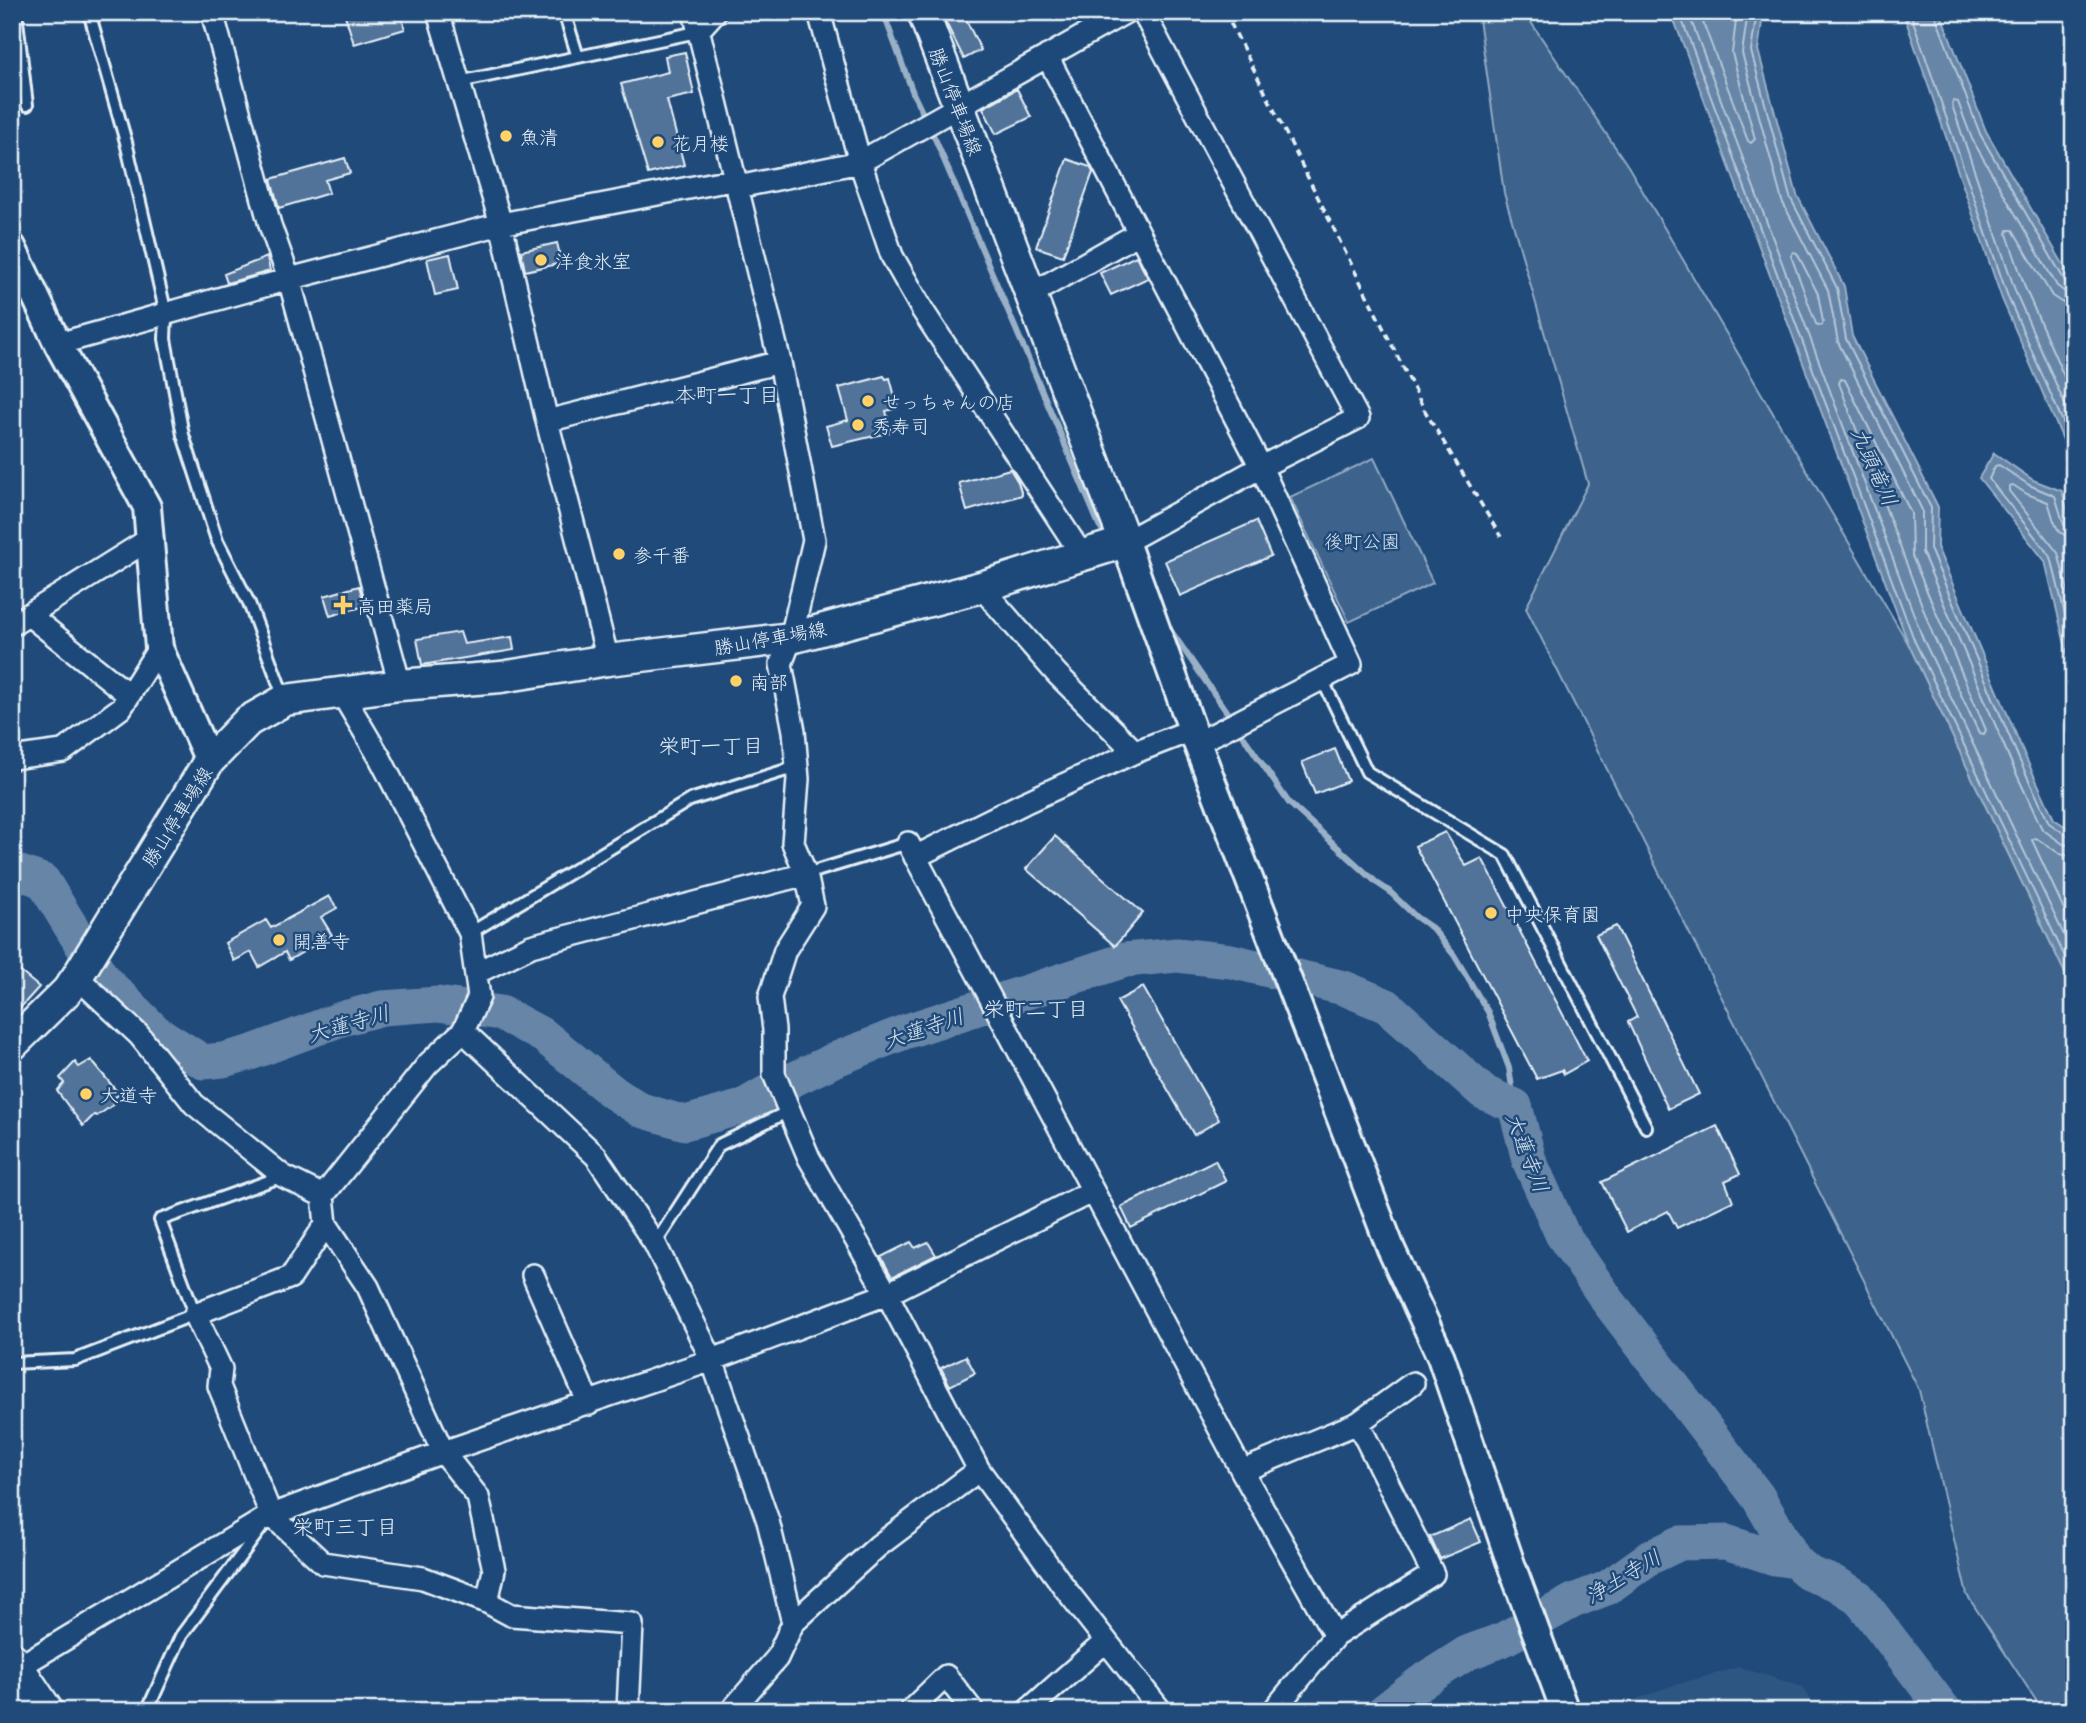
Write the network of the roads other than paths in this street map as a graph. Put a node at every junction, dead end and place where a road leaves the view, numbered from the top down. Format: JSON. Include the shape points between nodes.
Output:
{"nodes":[{"id":1,"x":16,"y":12,"type":"edge"},
{"id":2,"x":89,"y":12,"type":"edge"},
{"id":3,"x":212,"y":12,"type":"edge"},
{"id":4,"x":438,"y":12,"type":"edge"},
{"id":5,"x":564,"y":12,"type":"edge"},
{"id":6,"x":715,"y":12,"type":"edge"},
{"id":7,"x":819,"y":12,"type":"edge"},
{"id":8,"x":923,"y":12,"type":"edge"},
{"id":9,"x":1126,"y":12,"type":"edge"},
{"id":10,"x":1143,"y":12,"type":"edge"},
{"id":11,"x":696,"y":22,"type":"edge"},
{"id":12,"x":1048,"y":56,"type":"junction"},
{"id":13,"x":578,"y":57,"type":"junction"},
{"id":14,"x":459,"y":82,"type":"junction"},
{"id":15,"x":27,"y":105,"type":"dead end"},
{"id":16,"x":960,"y":105,"type":"junction"},
{"id":17,"x":860,"y":162,"type":"junction"},
{"id":18,"x":737,"y":183,"type":"junction"},
{"id":19,"x":501,"y":224,"type":"junction"},
{"id":20,"x":1139,"y":233,"type":"junction"},
{"id":21,"x":12,"y":247,"type":"edge"},
{"id":22,"x":289,"y":279,"type":"junction"},
{"id":23,"x":1031,"y":294,"type":"junction"},
{"id":24,"x":166,"y":314,"type":"junction"},
{"id":25,"x":58,"y":344,"type":"junction"},
{"id":26,"x":780,"y":362,"type":"junction"},
{"id":27,"x":547,"y":421,"type":"junction"},
{"id":28,"x":1261,"y":467,"type":"junction"},
{"id":29,"x":151,"y":538,"type":"junction"},
{"id":30,"x":1125,"y":542,"type":"junction"},
{"id":31,"x":1083,"y":555,"type":"junction"},
{"id":32,"x":981,"y":587,"type":"junction"},
{"id":33,"x":21,"y":620,"type":"edge"},
{"id":34,"x":791,"y":638,"type":"junction"},
{"id":35,"x":159,"y":648,"type":"junction"},
{"id":36,"x":608,"y":660,"type":"junction"},
{"id":37,"x":1322,"y":679,"type":"junction"},
{"id":38,"x":400,"y":685,"type":"junction"},
{"id":39,"x":341,"y":692,"type":"junction"},
{"id":40,"x":129,"y":695,"type":"junction"},
{"id":41,"x":285,"y":700,"type":"junction"},
{"id":42,"x":1194,"y":736,"type":"junction"},
{"id":43,"x":1135,"y":752,"type":"junction"},
{"id":44,"x":12,"y":758,"type":"edge"},
{"id":45,"x":209,"y":761,"type":"junction"},
{"id":46,"x":796,"y":767,"type":"junction"},
{"id":47,"x":911,"y":850,"type":"junction"},
{"id":48,"x":806,"y":874,"type":"junction"},
{"id":49,"x":470,"y":933,"type":"junction"},
{"id":50,"x":476,"y":973,"type":"junction"},
{"id":51,"x":78,"y":976,"type":"junction"},
{"id":52,"x":463,"y":1031,"type":"junction"},
{"id":53,"x":12,"y":1045,"type":"edge"},
{"id":54,"x":789,"y":1111,"type":"junction"},
{"id":55,"x":1646,"y":1127,"type":"dead end"},
{"id":56,"x":283,"y":1176,"type":"junction"},
{"id":57,"x":1093,"y":1191,"type":"junction"},
{"id":58,"x":323,"y":1196,"type":"junction"},
{"id":59,"x":326,"y":1223,"type":"junction"},
{"id":60,"x":655,"y":1244,"type":"junction"},
{"id":61,"x":533,"y":1275,"type":"dead end"},
{"id":62,"x":887,"y":1294,"type":"junction"},
{"id":63,"x":195,"y":1314,"type":"junction"},
{"id":64,"x":712,"y":1360,"type":"junction"},
{"id":65,"x":12,"y":1363,"type":"edge"},
{"id":66,"x":1413,"y":1383,"type":"dead end"},
{"id":67,"x":589,"y":1404,"type":"junction"},
{"id":68,"x":1358,"y":1423,"type":"junction"},
{"id":69,"x":443,"y":1452,"type":"junction"},
{"id":70,"x":979,"y":1470,"type":"junction"},
{"id":71,"x":1242,"y":1471,"type":"junction"},
{"id":72,"x":271,"y":1515,"type":"junction"},
{"id":73,"x":487,"y":1602,"type":"junction"},
{"id":74,"x":793,"y":1623,"type":"junction"},
{"id":75,"x":1335,"y":1636,"type":"junction"},
{"id":76,"x":1106,"y":1640,"type":"junction"},
{"id":77,"x":14,"y":1666,"type":"edge"},
{"id":78,"x":46,"y":1711,"type":"edge"},
{"id":79,"x":148,"y":1711,"type":"edge"},
{"id":80,"x":628,"y":1711,"type":"edge"},
{"id":81,"x":731,"y":1711,"type":"edge"},
{"id":82,"x":910,"y":1711,"type":"edge"},
{"id":83,"x":973,"y":1711,"type":"edge"},
{"id":84,"x":1027,"y":1711,"type":"edge"},
{"id":85,"x":1161,"y":1711,"type":"edge"},
{"id":86,"x":1273,"y":1711,"type":"edge"},
{"id":87,"x":1565,"y":1711,"type":"edge"}],
"edges":[{"from":1,"to":15,"type":"lane"},
{"from":2,"to":24,"type":"lane","via":[[126,142]]},
{"from":3,"to":22,"type":"street"},
{"from":4,"to":14,"type":"street"},
{"from":5,"to":13,"type":"lane"},
{"from":6,"to":11,"type":"street"},
{"from":7,"to":17,"type":"street"},
{"from":8,"to":16,"type":"main road","name":"勝山停車場線"},
{"from":9,"to":12,"type":"street"},
{"from":10,"to":28,"type":"street","via":[[1357,418]]},
{"from":11,"to":13,"type":"lane"},
{"from":11,"to":18,"type":"street"},
{"from":12,"to":16,"type":"street"},
{"from":12,"to":20,"type":"street"},
{"from":13,"to":14,"type":"lane"},
{"from":14,"to":19,"type":"street"},
{"from":16,"to":17,"type":"street"},
{"from":16,"to":23,"type":"main road","name":"勝山停車場線"},
{"from":17,"to":18,"type":"street"},
{"from":17,"to":31,"type":"street","via":[[891,256]]},
{"from":18,"to":19,"type":"street"},
{"from":18,"to":26,"type":"street"},
{"from":19,"to":22,"type":"street"},
{"from":19,"to":27,"type":"street"},
{"from":20,"to":23,"type":"street"},
{"from":20,"to":28,"type":"street"},
{"from":21,"to":25,"type":"street"},
{"from":22,"to":24,"type":"street"},
{"from":22,"to":38,"type":"street"},
{"from":23,"to":30,"type":"main road","name":"勝山停車場線"},
{"from":24,"to":25,"type":"street"},
{"from":24,"to":41,"type":"lane","via":[[165,339],[183,435],[217,540],[248,603]]},
{"from":25,"to":29,"type":"street","via":[[147,507]]},
{"from":26,"to":27,"type":"street"},
{"from":26,"to":34,"type":"street","via":[[814,540]]},
{"from":27,"to":36,"type":"street"},
{"from":28,"to":30,"type":"street"},
{"from":28,"to":37,"type":"street","via":[[1351,664]]},
{"from":29,"to":33,"type":"street"},
{"from":29,"to":35,"type":"street"},
{"from":30,"to":31,"type":"main road","name":"勝山停車場線"},
{"from":30,"to":42,"type":"street"},
{"from":31,"to":32,"type":"main road","name":"勝山停車場線"},
{"from":32,"to":34,"type":"main road","name":"勝山停車場線"},
{"from":32,"to":43,"type":"street","via":[[1056,674]]},
{"from":33,"to":40,"type":"street"},
{"from":34,"to":36,"type":"main road","name":"勝山停車場線"},
{"from":34,"to":46,"type":"street","via":[[782,664]]},
{"from":35,"to":40,"type":"street"},
{"from":35,"to":45,"type":"street"},
{"from":36,"to":38,"type":"main road","name":"勝山停車場線","via":[[501,677]]},
{"from":37,"to":42,"type":"street"},
{"from":37,"to":55,"type":"lane","via":[[1367,772],[1505,855]]},
{"from":38,"to":39,"type":"main road","name":"勝山停車場線"},
{"from":39,"to":41,"type":"main road","name":"勝山停車場線"},
{"from":39,"to":49,"type":"street"},
{"from":40,"to":44,"type":"street","via":[[121,708],[63,751]]},
{"from":41,"to":45,"type":"main road","name":"勝山停車場線","via":[[248,721]]},
{"from":42,"to":43,"type":"street"},
{"from":42,"to":87,"type":"street","via":[[1391,1249],[1441,1357]]},
{"from":43,"to":47,"type":"street"},
{"from":45,"to":51,"type":"main road","name":"勝山停車場線"},
{"from":46,"to":48,"type":"street","via":[[793,843]]},
{"from":46,"to":49,"type":"lane","via":[[690,800]]},
{"from":47,"to":48,"type":"lane"},
{"from":47,"to":57,"type":"street"},
{"from":48,"to":50,"type":"street","via":[[531,946]]},
{"from":48,"to":54,"type":"street","via":[[813,906],[785,950],[770,997],[774,1074]]},
{"from":49,"to":50,"type":"street"},
{"from":50,"to":52,"type":"street","via":[[479,997]]},
{"from":51,"to":53,"type":"main road","name":"勝山停車場線"},
{"from":51,"to":56,"type":"street","via":[[139,1035],[194,1104]]},
{"from":52,"to":58,"type":"street","via":[[428,1064]]},
{"from":52,"to":60,"type":"street","via":[[596,1156]]},
{"from":54,"to":60,"type":"lane","via":[[719,1144]]},
{"from":54,"to":62,"type":"street","via":[[809,1158]]},
{"from":56,"to":58,"type":"street"},
{"from":56,"to":63,"type":"lane","via":[[160,1220]]},
{"from":57,"to":62,"type":"street"},
{"from":57,"to":71,"type":"street"},
{"from":58,"to":59,"type":"street"},
{"from":59,"to":63,"type":"street","via":[[291,1277]]},
{"from":59,"to":69,"type":"street","via":[[368,1287]]},
{"from":60,"to":64,"type":"street"},
{"from":61,"to":67,"type":"street"},
{"from":62,"to":64,"type":"street"},
{"from":62,"to":70,"type":"street"},
{"from":63,"to":65,"type":"lane","via":[[75,1360]]},
{"from":63,"to":72,"type":"street","via":[[221,1369],[219,1386]]},
{"from":64,"to":67,"type":"street"},
{"from":64,"to":74,"type":"street","via":[[768,1521]]},
{"from":66,"to":68,"type":"street"},
{"from":67,"to":69,"type":"street"},
{"from":68,"to":71,"type":"street"},
{"from":68,"to":75,"type":"street","via":[[1433,1574]]},
{"from":69,"to":72,"type":"street"},
{"from":69,"to":73,"type":"street","via":[[478,1497],[494,1570]]},
{"from":70,"to":74,"type":"street","via":[[878,1546]]},
{"from":70,"to":76,"type":"street"},
{"from":71,"to":75,"type":"street"},
{"from":72,"to":73,"type":"street","via":[[323,1563],[423,1578]]},
{"from":72,"to":77,"type":"street"},
{"from":72,"to":79,"type":"lane","via":[[181,1636]]},
{"from":73,"to":80,"type":"street","via":[[511,1615],[632,1624]]},
{"from":74,"to":81,"type":"street","via":[[777,1658]]},
{"from":75,"to":86,"type":"street"},
{"from":76,"to":84,"type":"street"},
{"from":76,"to":85,"type":"street"},
{"from":77,"to":78,"type":"main road"},
{"from":82,"to":83,"type":"street","via":[[946,1676]]}]}
